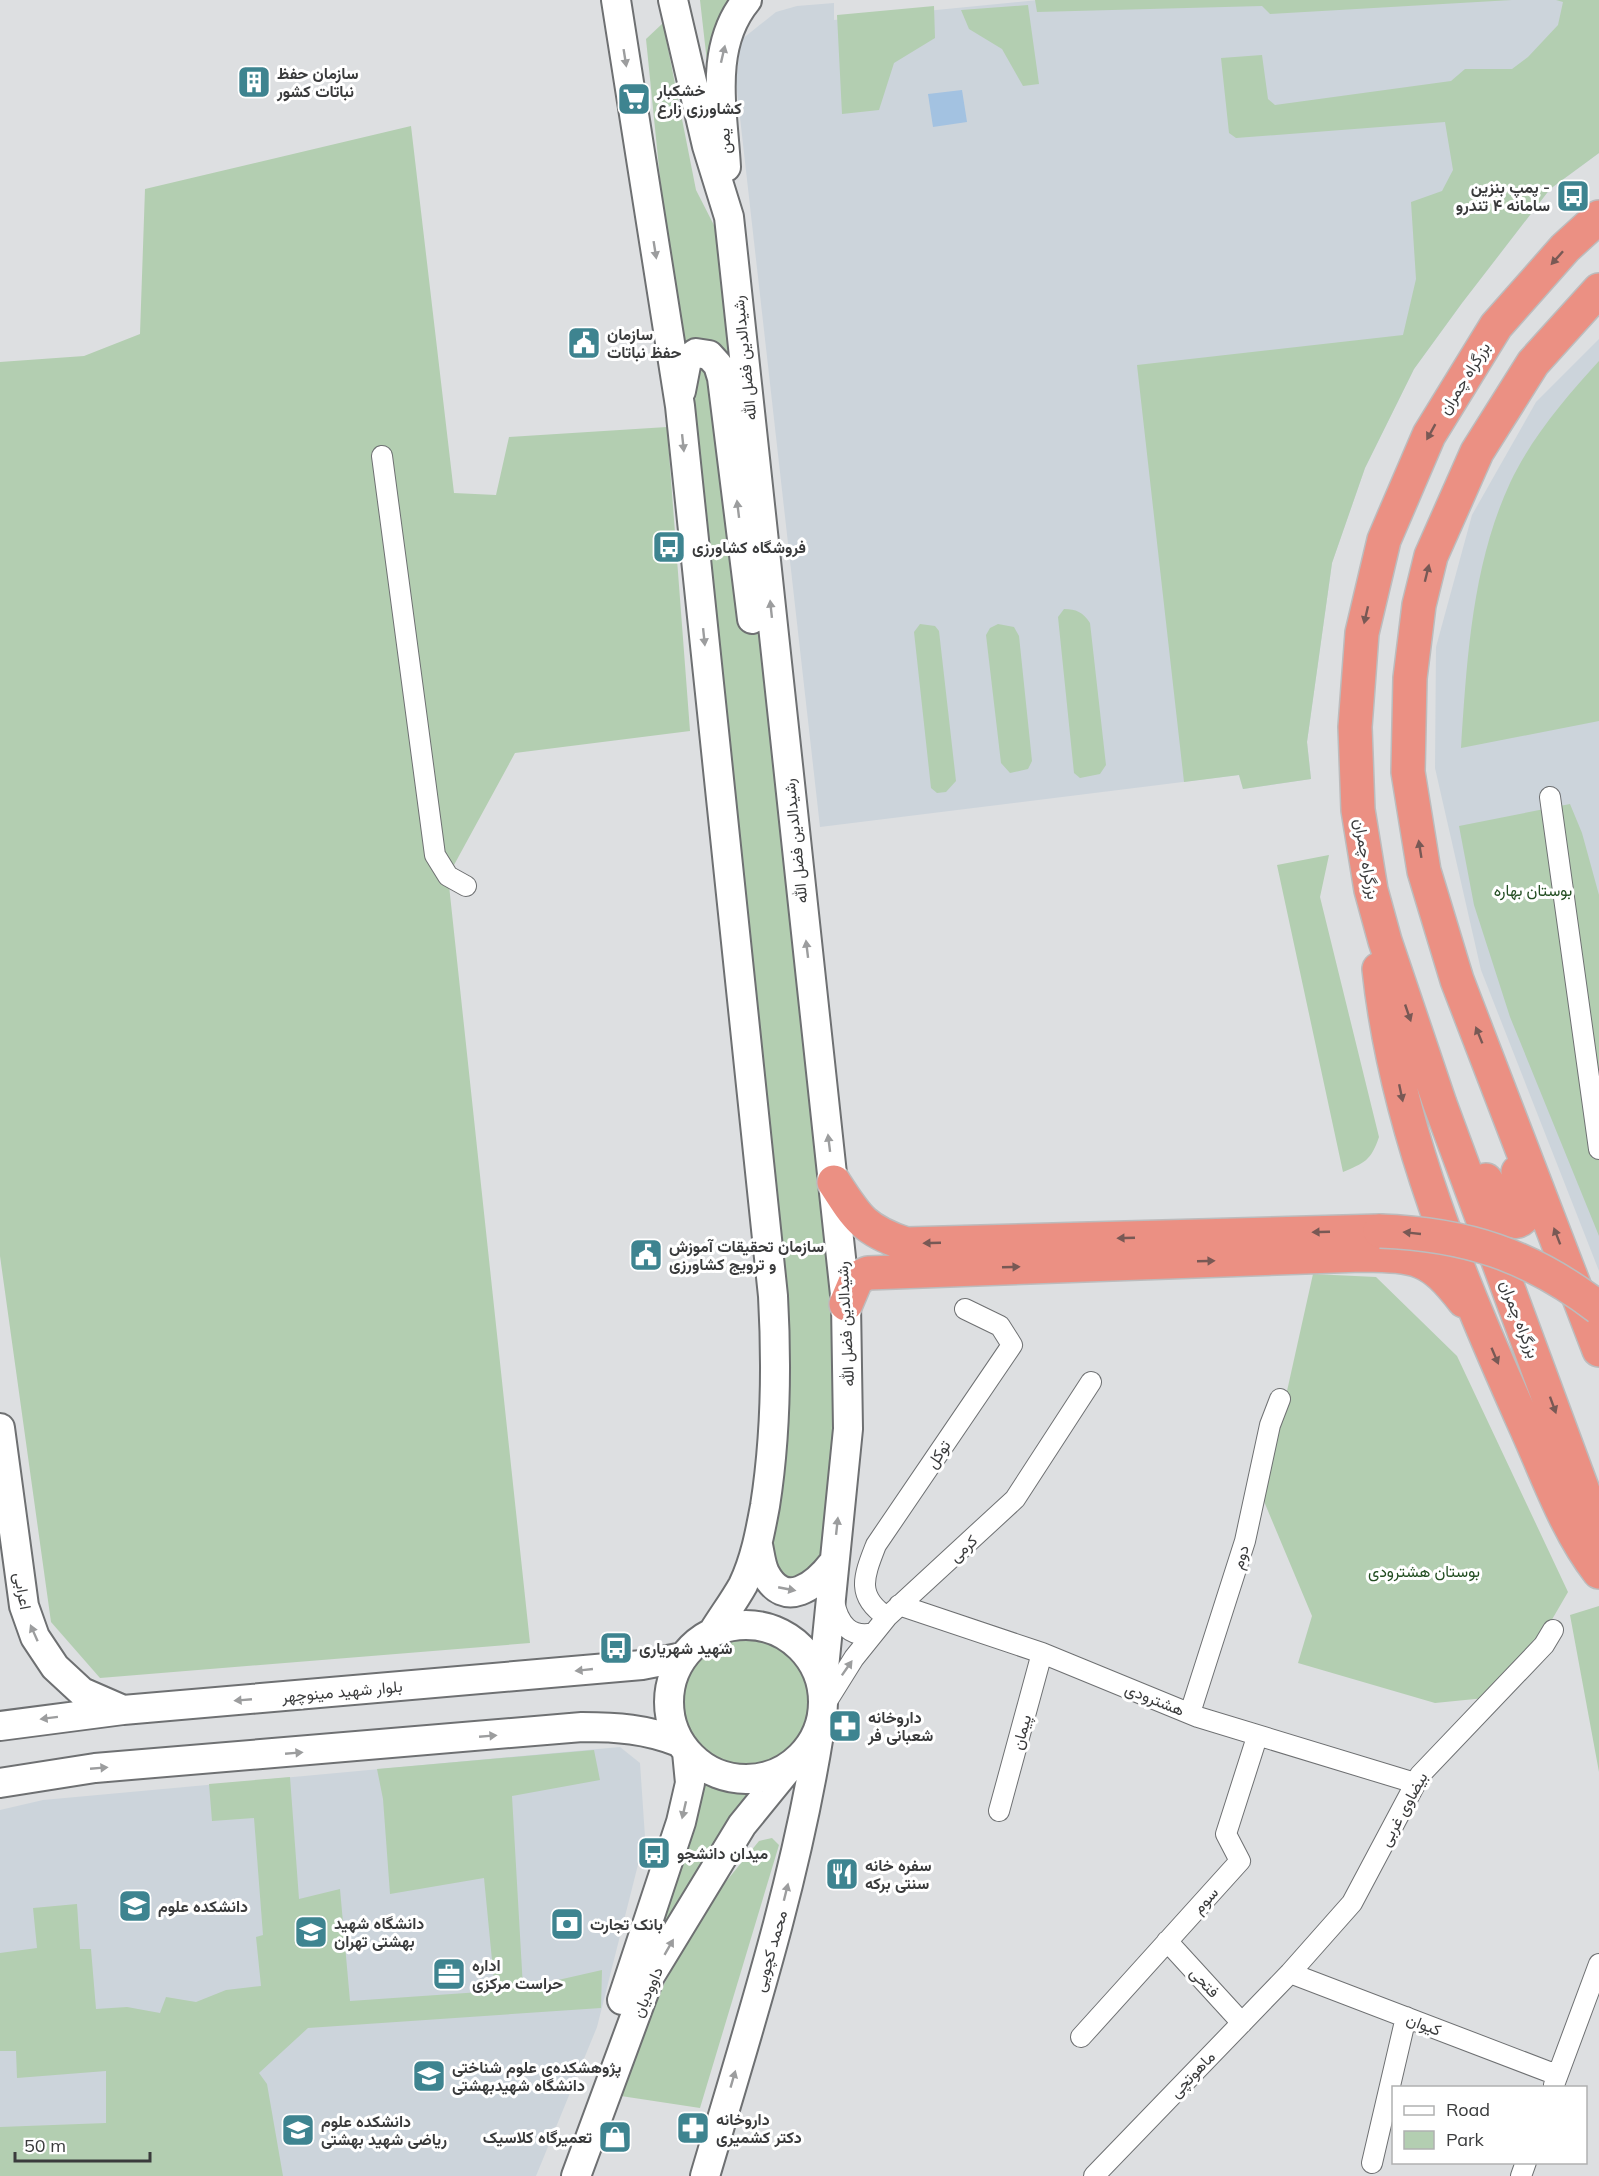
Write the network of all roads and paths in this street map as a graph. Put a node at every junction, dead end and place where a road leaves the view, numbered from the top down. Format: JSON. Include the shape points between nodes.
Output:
{"nodes":[{"id":1,"x":616,"y":0,"type":"edge"},
{"id":2,"x":673,"y":0,"type":"edge"},
{"id":3,"x":747,"y":0,"type":"edge"},
{"id":4,"x":729,"y":217,"type":"junction"},
{"id":5,"x":1599,"y":217,"type":"edge"},
{"id":6,"x":1599,"y":290,"type":"edge"},
{"id":7,"x":680,"y":406,"type":"junction"},
{"id":8,"x":382,"y":456,"type":"dead end"},
{"id":9,"x":786,"y":752,"type":"junction"},
{"id":10,"x":1550,"y":798,"type":"dead end"},
{"id":11,"x":466,"y":886,"type":"dead end"},
{"id":12,"x":1371,"y":890,"type":"junction"},
{"id":13,"x":1494,"y":1075,"type":"junction"},
{"id":14,"x":1440,"y":1104,"type":"junction"},
{"id":15,"x":1599,"y":1149,"type":"edge"},
{"id":16,"x":834,"y":1182,"type":"junction"},
{"id":17,"x":846,"y":1304,"type":"junction"},
{"id":18,"x":1599,"y":1308,"type":"edge"},
{"id":19,"x":965,"y":1309,"type":"dead end"},
{"id":20,"x":1481,"y":1322,"type":"junction"},
{"id":21,"x":1599,"y":1350,"type":"edge"},
{"id":22,"x":1090,"y":1382,"type":"dead end"},
{"id":23,"x":1280,"y":1399,"type":"dead end"},
{"id":24,"x":0,"y":1428,"type":"edge"},
{"id":25,"x":1599,"y":1534,"type":"edge"},
{"id":26,"x":758,"y":1545,"type":"junction"},
{"id":27,"x":1599,"y":1572,"type":"edge"},
{"id":28,"x":832,"y":1573,"type":"junction"},
{"id":29,"x":893,"y":1611,"type":"junction"},
{"id":30,"x":1553,"y":1630,"type":"dead end"},
{"id":31,"x":713,"y":1632,"type":"junction"},
{"id":32,"x":874,"y":1633,"type":"junction"},
{"id":33,"x":1042,"y":1653,"type":"junction"},
{"id":34,"x":683,"y":1657,"type":"junction"},
{"id":35,"x":822,"y":1706,"type":"junction"},
{"id":36,"x":123,"y":1710,"type":"junction"},
{"id":37,"x":1190,"y":1713,"type":"junction"},
{"id":38,"x":0,"y":1726,"type":"edge"},
{"id":39,"x":1257,"y":1737,"type":"junction"},
{"id":40,"x":683,"y":1747,"type":"junction"},
{"id":41,"x":791,"y":1766,"type":"junction"},
{"id":42,"x":0,"y":1783,"type":"edge"},
{"id":43,"x":1415,"y":1784,"type":"junction"},
{"id":44,"x":999,"y":1811,"type":"dead end"},
{"id":45,"x":1167,"y":1941,"type":"junction"},
{"id":46,"x":1599,"y":1964,"type":"edge"},
{"id":47,"x":642,"y":1973,"type":"junction"},
{"id":48,"x":1290,"y":1973,"type":"junction"},
{"id":49,"x":1406,"y":2017,"type":"junction"},
{"id":50,"x":1242,"y":2023,"type":"junction"},
{"id":51,"x":1081,"y":2037,"type":"dead end"},
{"id":52,"x":1555,"y":2081,"type":"edge"},
{"id":53,"x":1372,"y":2163,"type":"dead end"},
{"id":54,"x":556,"y":2176,"type":"edge"},
{"id":55,"x":576,"y":2176,"type":"edge"},
{"id":56,"x":705,"y":2176,"type":"edge"},
{"id":57,"x":1094,"y":2176,"type":"edge"}],
"edges":[{"from":1,"to":7,"type":"main road","one_way":true},
{"from":2,"to":4,"type":"main road","name":"رشیدالدین فضل الله","via":[[707,146]]},
{"from":4,"to":3,"type":"main road","name":"یمن","one_way":true,"via":[[720,65],[728,31]]},
{"from":9,"to":4,"type":"main road","name":"رشیدالدین فضل الله","one_way":true},
{"from":5,"to":12,"type":"highway","name":"بزرگراه چمران","one_way":true,"via":[[1565,248],[1496,326],[1429,435],[1384,540],[1362,633],[1355,727],[1358,810]]},
{"from":13,"to":6,"type":"highway","one_way":true,"via":[[1457,980],[1424,871],[1408,772],[1410,678],[1419,605],[1431,556],[1477,452],[1533,363]]},
{"from":9,"to":7,"type":"main road","one_way":true,"via":[[757,660],[722,378],[709,354],[696,353],[687,360]]},
{"from":7,"to":26,"type":"main road","one_way":true,"via":[[773,1296],[776,1414],[773,1458]]},
{"from":8,"to":11,"type":"street","via":[[435,855],[448,876]]},
{"from":16,"to":9,"type":"main road","name":"رشیدالدین فضل الله","one_way":true},
{"from":10,"to":15,"type":"street"},
{"from":12,"to":14,"type":"highway","name":"بزرگراه چمران","one_way":true},
{"from":12,"to":20,"type":"highway","one_way":true,"via":[[1383,1009],[1402,1101]]},
{"from":13,"to":14,"type":"highway","via":[[1527,1203],[1524,1218],[1510,1220],[1499,1210],[1482,1172]]},
{"from":21,"to":13,"type":"highway","one_way":true},
{"from":14,"to":25,"type":"highway","name":"بزرگراه چمران","one_way":true},
{"from":16,"to":17,"type":"main road","name":"رشیدالدین فضل الله"},
{"from":18,"to":16,"type":"highway","one_way":true,"bridge":true,"via":[[1553,1276],[1505,1252],[1458,1239],[1380,1231],[906,1244],[878,1235],[856,1216]]},
{"from":17,"to":20,"type":"highway","one_way":true,"via":[[857,1278],[868,1273],[1377,1256],[1431,1265],[1443,1273]]},
{"from":28,"to":17,"type":"main road","name":"رشیدالدین فضل الله","one_way":true,"via":[[848,1429]]},
{"from":19,"to":29,"type":"street","name":"توکل","via":[[1000,1326],[1012,1345],[876,1545],[865,1573],[866,1594],[872,1607]]},
{"from":20,"to":27,"type":"highway","one_way":true,"via":[[1550,1481]]},
{"from":22,"to":29,"type":"street","name":"کرمی","via":[[1015,1499]]},
{"from":23,"to":37,"type":"street","name":"دوم","via":[[1270,1425],[1245,1541]]},
{"from":36,"to":24,"type":"main road","name":"اعرابی","one_way":true,"via":[[81,1692],[55,1667],[35,1636],[24,1606]]},
{"from":26,"to":28,"type":"main road","one_way":true,"via":[[765,1572],[775,1587],[803,1591]]},
{"from":26,"to":31,"type":"main road","via":[[743,1584]]},
{"from":28,"to":32,"type":"street","via":[[841,1621],[850,1632],[863,1636]]},
{"from":28,"to":35,"type":"main road","name":"رشیدالدین فضل الله"},
{"from":29,"to":32,"type":"street","name":"کرمی"},
{"from":29,"to":33,"type":"street","name":"هشترودی"},
{"from":30,"to":43,"type":"street","name":"بیضاوی غربی","via":[[1544,1646],[1429,1763]]},
{"from":31,"to":34,"type":"main road"},
{"from":31,"to":35,"type":"main road","via":[[736,1625],[759,1625],[782,1633],[801,1647],[815,1666]]},
{"from":35,"to":32,"type":"street","name":"کرمی","one_way":true},
{"from":33,"to":37,"type":"street","name":"هشترودی"},
{"from":33,"to":44,"type":"street","name":"پیمان"},
{"from":34,"to":36,"type":"main road","name":"بلوار شهید مینوچهر","one_way":true,"via":[[642,1665]]},
{"from":34,"to":40,"type":"main road","via":[[673,1677],[669,1699],[671,1721]]},
{"from":35,"to":41,"type":"main road","via":[[809,1746]]},
{"from":56,"to":35,"type":"main road","name":"محمد کچویی","one_way":true,"via":[[806,1815]]},
{"from":36,"to":38,"type":"main road","name":"بلوار شهید مینوچهر","one_way":true},
{"from":37,"to":39,"type":"street","name":"هشترودی"},
{"from":39,"to":43,"type":"street","name":"هشترودی"},
{"from":39,"to":45,"type":"street","name":"سوم","via":[[1226,1834],[1240,1861]]},
{"from":40,"to":41,"type":"main road","via":[[704,1767],[725,1777],[748,1780],[771,1776]]},
{"from":42,"to":40,"type":"main road","one_way":true,"via":[[95,1768],[582,1727],[631,1727],[656,1732]]},
{"from":40,"to":47,"type":"main road","name":"داوودیان","one_way":true,"via":[[690,1783],[649,1915]]},
{"from":47,"to":41,"type":"main road","name":"داوودیان","one_way":true,"via":[[742,1825]]},
{"from":43,"to":48,"type":"street","name":"بیضاوی غربی","via":[[1357,1895]]},
{"from":45,"to":50,"type":"street","name":"فتحی"},
{"from":45,"to":51,"type":"street","name":"سوم"},
{"from":46,"to":52,"type":"street","name":"کیوان"},
{"from":47,"to":54,"type":"main road","name":"داوودیان"},
{"from":47,"to":55,"type":"main road","name":"داوودیان"},
{"from":48,"to":49,"type":"street","name":"کیوان"},
{"from":48,"to":50,"type":"street","name":"ماهوتچی"},
{"from":49,"to":52,"type":"street","name":"کیوان"},
{"from":49,"to":53,"type":"street"},
{"from":50,"to":57,"type":"street","name":"ماهوتچی"}]}
